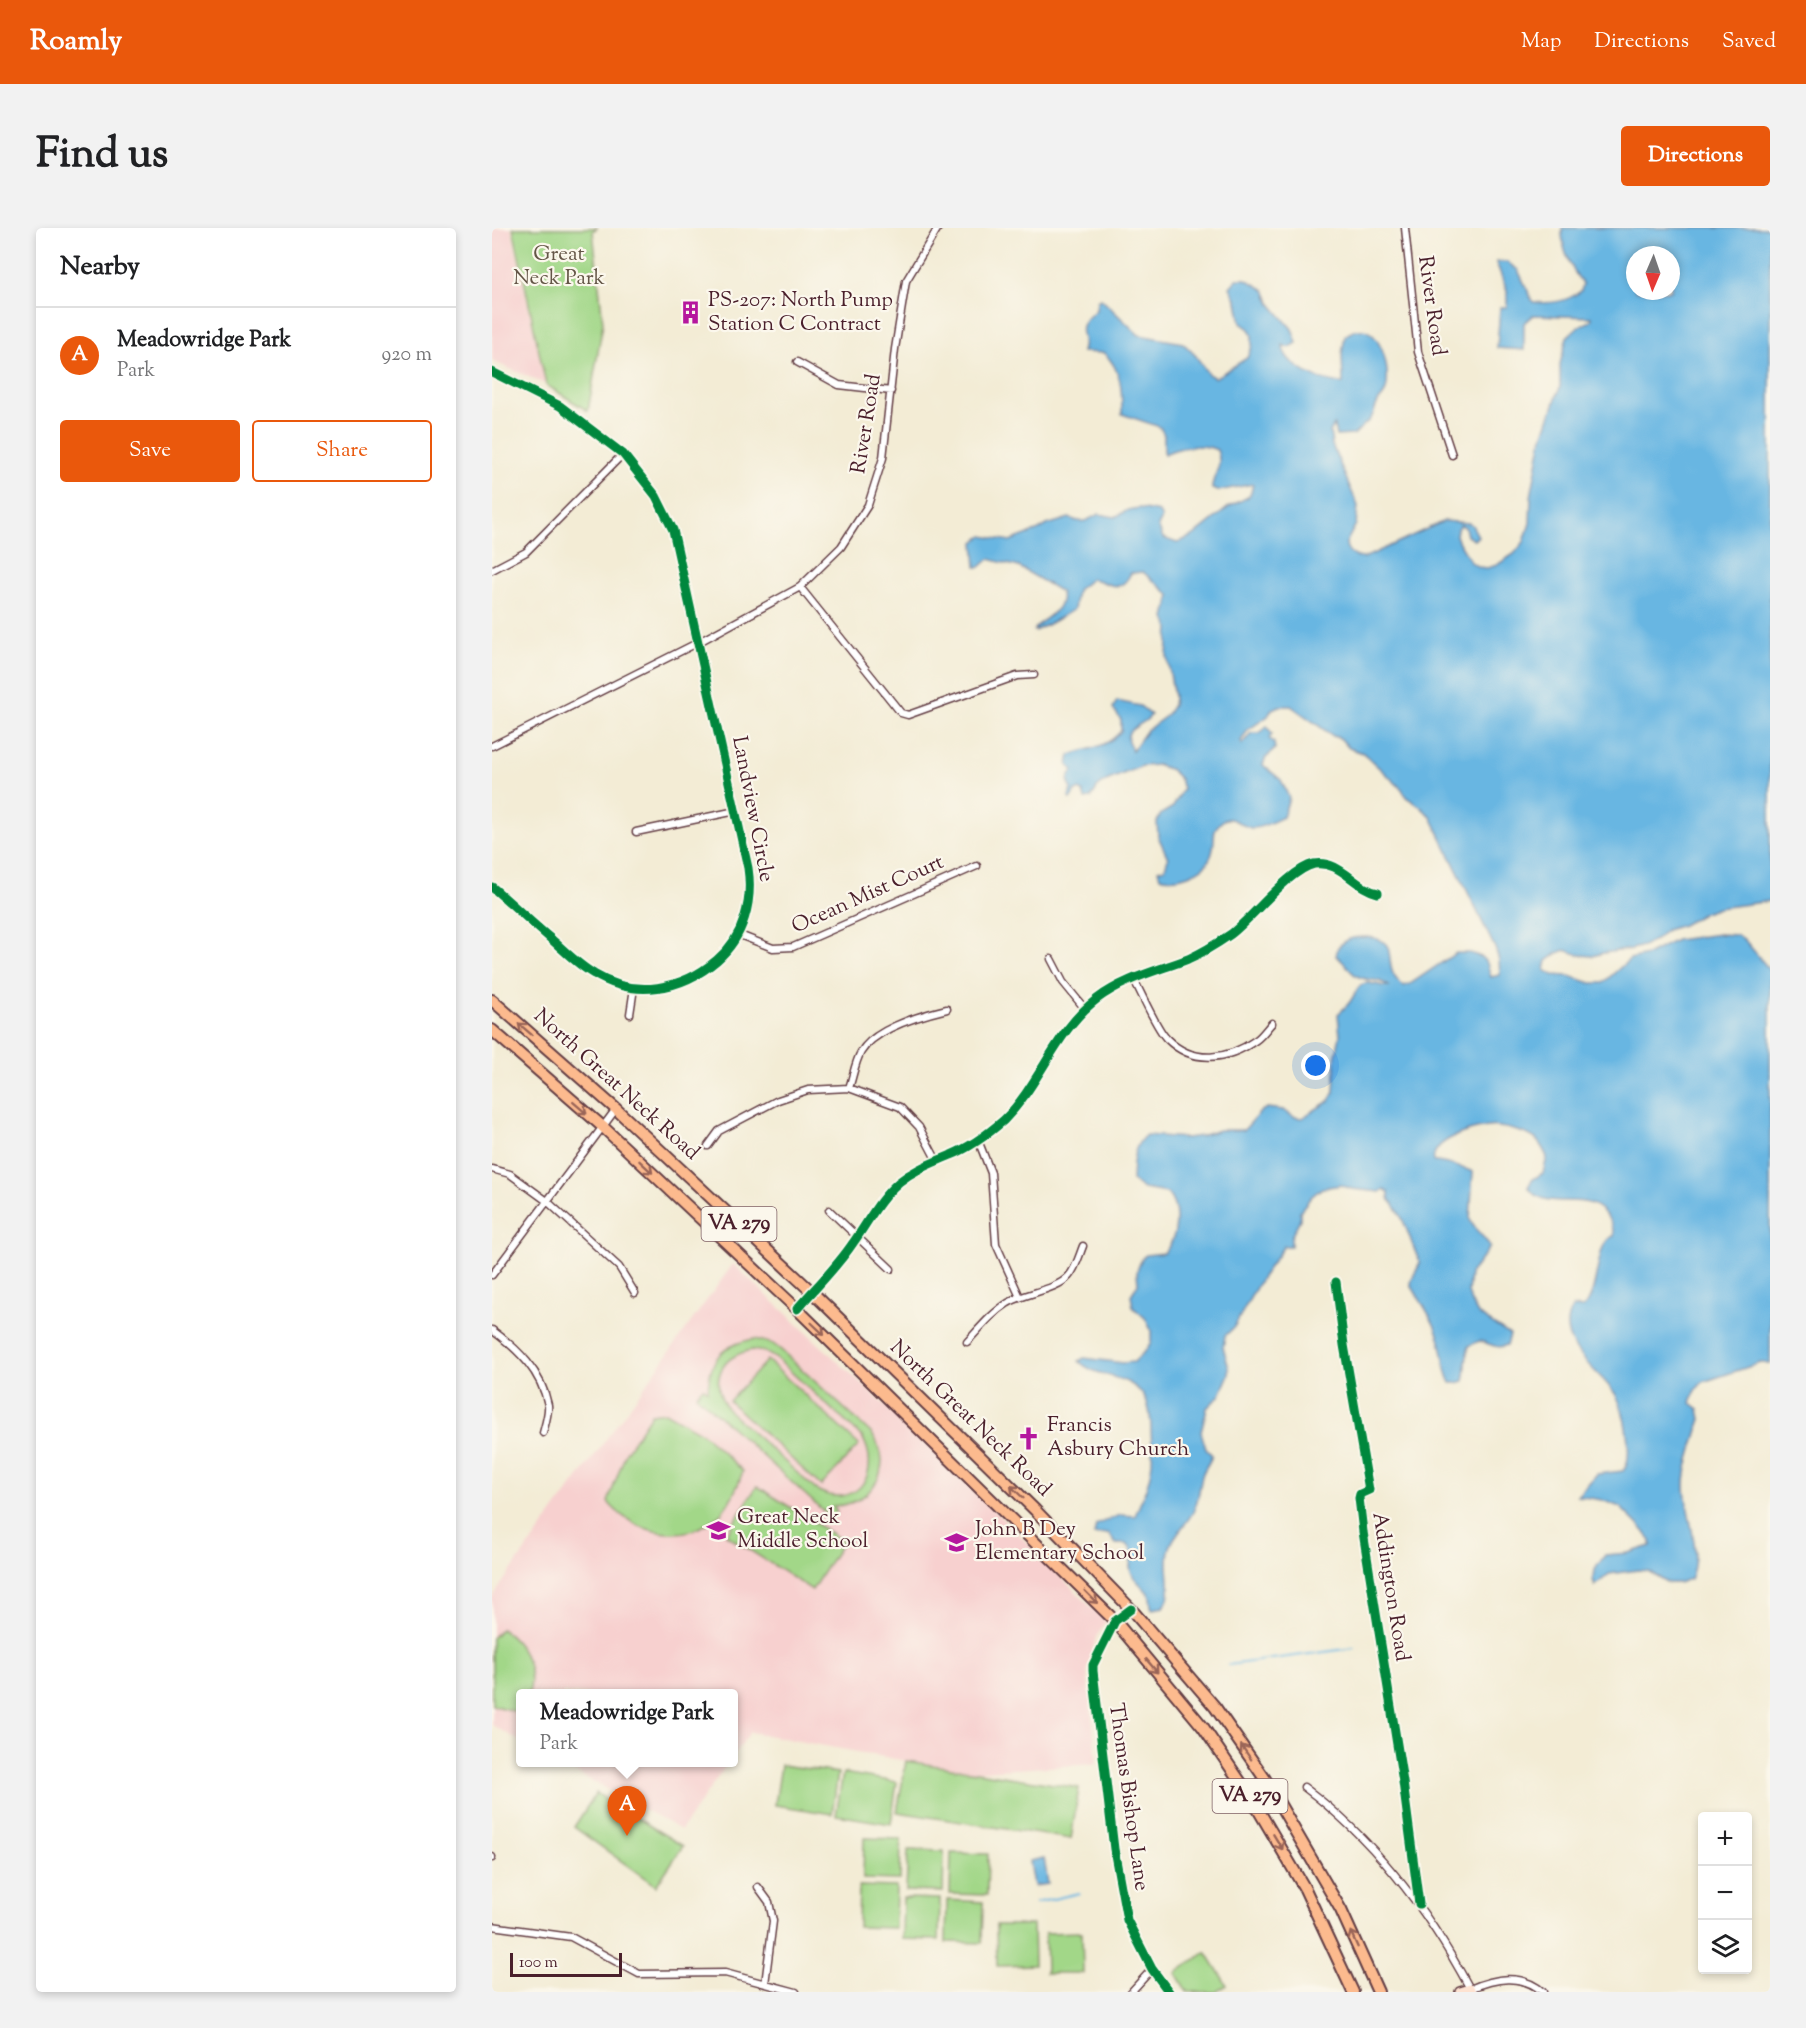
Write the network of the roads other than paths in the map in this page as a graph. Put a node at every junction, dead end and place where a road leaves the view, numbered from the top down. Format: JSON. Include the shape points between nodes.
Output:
{"nodes":[{"id":1,"x":938,"y":228,"type":"edge"},
{"id":2,"x":1405,"y":228,"type":"edge"},
{"id":3,"x":797,"y":362,"type":"dead end"},
{"id":4,"x":492,"y":372,"type":"edge"},
{"id":5,"x":891,"y":391,"type":"junction"},
{"id":6,"x":623,"y":454,"type":"junction"},
{"id":7,"x":1452,"y":455,"type":"dead end"},
{"id":8,"x":492,"y":570,"type":"edge"},
{"id":9,"x":800,"y":587,"type":"junction"},
{"id":10,"x":699,"y":642,"type":"junction"},
{"id":11,"x":1034,"y":675,"type":"dead end"},
{"id":12,"x":492,"y":746,"type":"edge"},
{"id":13,"x":736,"y":811,"type":"junction"},
{"id":14,"x":636,"y":831,"type":"dead end"},
{"id":15,"x":977,"y":866,"type":"dead end"},
{"id":16,"x":492,"y":887,"type":"edge"},
{"id":17,"x":1378,"y":893,"type":"dead end"},
{"id":18,"x":737,"y":934,"type":"junction"},
{"id":19,"x":1051,"y":959,"type":"dead end"},
{"id":20,"x":1133,"y":978,"type":"junction"},
{"id":21,"x":634,"y":987,"type":"junction"},
{"id":22,"x":492,"y":1000,"type":"edge"},
{"id":23,"x":1085,"y":1008,"type":"junction"},
{"id":24,"x":947,"y":1010,"type":"dead end"},
{"id":25,"x":630,"y":1014,"type":"dead end"},
{"id":26,"x":1272,"y":1023,"type":"dead end"},
{"id":27,"x":492,"y":1030,"type":"edge"},
{"id":28,"x":849,"y":1088,"type":"junction"},
{"id":29,"x":616,"y":1109,"type":"junction"},
{"id":30,"x":603,"y":1127,"type":"junction"},
{"id":31,"x":978,"y":1140,"type":"junction"},
{"id":32,"x":708,"y":1146,"type":"dead end"},
{"id":33,"x":937,"y":1161,"type":"junction"},
{"id":34,"x":492,"y":1169,"type":"edge"},
{"id":35,"x":547,"y":1202,"type":"junction"},
{"id":36,"x":829,"y":1210,"type":"dead end"},
{"id":37,"x":857,"y":1237,"type":"junction"},
{"id":38,"x":1083,"y":1246,"type":"dead end"},
{"id":39,"x":891,"y":1269,"type":"dead end"},
{"id":40,"x":492,"y":1275,"type":"edge"},
{"id":41,"x":1336,"y":1282,"type":"dead end"},
{"id":42,"x":812,"y":1292,"type":"junction"},
{"id":43,"x":635,"y":1293,"type":"dead end"},
{"id":44,"x":1020,"y":1297,"type":"junction"},
{"id":45,"x":797,"y":1309,"type":"junction"},
{"id":46,"x":492,"y":1330,"type":"edge"},
{"id":47,"x":967,"y":1342,"type":"dead end"},
{"id":48,"x":543,"y":1433,"type":"dead end"},
{"id":49,"x":1131,"y":1609,"type":"junction"},
{"id":50,"x":1115,"y":1621,"type":"junction"},
{"id":51,"x":1304,"y":1787,"type":"dead end"},
{"id":52,"x":758,"y":1887,"type":"dead end"},
{"id":53,"x":1419,"y":1904,"type":"junction"},
{"id":54,"x":492,"y":1926,"type":"edge"},
{"id":55,"x":1152,"y":1970,"type":"junction"},
{"id":56,"x":765,"y":1984,"type":"junction"},
{"id":57,"x":1471,"y":1990,"type":"edge"},
{"id":58,"x":796,"y":1992,"type":"edge"},
{"id":59,"x":1131,"y":1992,"type":"edge"},
{"id":60,"x":1169,"y":1992,"type":"edge"},
{"id":61,"x":1353,"y":1992,"type":"edge"},
{"id":62,"x":1378,"y":1992,"type":"edge"},
{"id":63,"x":1460,"y":1992,"type":"edge"},
{"id":64,"x":1543,"y":1992,"type":"edge"}],
"edges":[{"from":1,"to":5,"type":"street","name":"River Road","via":[[906,281]]},
{"from":2,"to":7,"type":"street","name":"River Road","via":[[1418,352]]},
{"from":3,"to":5,"type":"street","via":[[839,384]]},
{"from":4,"to":6,"type":"street","name":"Landview Circle","via":[[560,406]]},
{"from":5,"to":9,"type":"street","name":"River Road","via":[[883,458],[868,505],[842,547]]},
{"from":6,"to":8,"type":"street","via":[[526,552]]},
{"from":6,"to":10,"type":"street","name":"Landview Circle","via":[[656,496],[673,530]]},
{"from":9,"to":10,"type":"street","name":"River Road"},
{"from":9,"to":11,"type":"street","via":[[901,713],[908,715],[1017,675]]},
{"from":10,"to":12,"type":"street","name":"River Road"},
{"from":10,"to":13,"type":"street","name":"Landview Circle"},
{"from":13,"to":14,"type":"street"},
{"from":13,"to":18,"type":"street","name":"Landview Circle","via":[[750,881],[748,906]]},
{"from":15,"to":18,"type":"street","name":"Ocean Mist Court","via":[[793,948],[773,948]]},
{"from":16,"to":21,"type":"street","name":"Landview Circle","via":[[583,967],[607,980]]},
{"from":17,"to":20,"type":"street","via":[[1360,886],[1339,869],[1311,865],[1297,872],[1216,944]]},
{"from":18,"to":21,"type":"street","name":"Landview Circle","via":[[722,956],[697,975],[670,986]]},
{"from":19,"to":23,"type":"street","via":[[1063,982]]},
{"from":20,"to":23,"type":"street"},
{"from":20,"to":26,"type":"street","via":[[1166,1039],[1192,1057],[1213,1058],[1233,1052],[1257,1040]]},
{"from":21,"to":25,"type":"street"},
{"from":29,"to":22,"type":"main road","name":"North Great Neck Road","number":"VA 279","one_way":true},
{"from":23,"to":31,"type":"street","via":[[1015,1107]]},
{"from":24,"to":28,"type":"street","via":[[918,1015],[875,1037],[861,1052]]},
{"from":27,"to":30,"type":"main road","name":"North Great Neck Road","number":"VA 279","one_way":true},
{"from":28,"to":32,"type":"street","via":[[808,1090],[778,1100],[719,1131]]},
{"from":28,"to":33,"type":"street","via":[[900,1107],[919,1126]]},
{"from":29,"to":30,"type":"street"},
{"from":29,"to":42,"type":"main road","name":"North Great Neck Road","number":"VA 279"},
{"from":30,"to":35,"type":"street"},
{"from":30,"to":45,"type":"main road","name":"North Great Neck Road","number":"VA 279","one_way":true},
{"from":31,"to":33,"type":"street"},
{"from":31,"to":44,"type":"street","via":[[991,1173],[996,1244]]},
{"from":33,"to":37,"type":"street","via":[[911,1173],[890,1191]]},
{"from":34,"to":35,"type":"street","via":[[510,1174]]},
{"from":35,"to":40,"type":"street"},
{"from":35,"to":43,"type":"street","via":[[619,1267]]},
{"from":36,"to":37,"type":"street"},
{"from":37,"to":39,"type":"street"},
{"from":37,"to":42,"type":"street"},
{"from":38,"to":44,"type":"street","via":[[1064,1281]]},
{"from":41,"to":53,"type":"street","name":"Addington Road","via":[[1369,1490],[1359,1497],[1363,1532]]},
{"from":42,"to":45,"type":"street"},
{"from":49,"to":42,"type":"main road","name":"North Great Neck Road","number":"VA 279","one_way":true},
{"from":44,"to":47,"type":"street","via":[[994,1313]]},
{"from":45,"to":50,"type":"main road","name":"North Great Neck Road","number":"VA 279","one_way":true},
{"from":46,"to":48,"type":"street","via":[[533,1367],[548,1406]]},
{"from":49,"to":50,"type":"street","name":"Thomas Bishop Lane"},
{"from":62,"to":49,"type":"main road","name":"North Great Neck Road","number":"VA 279","one_way":true,"via":[[1341,1910],[1266,1779],[1215,1707]]},
{"from":50,"to":55,"type":"street","name":"Thomas Bishop Lane","via":[[1093,1671],[1114,1849],[1127,1920]]},
{"from":50,"to":61,"type":"main road","name":"North Great Neck Road","number":"VA 279","one_way":true,"via":[[1203,1727],[1252,1798],[1305,1889]]},
{"from":51,"to":53,"type":"street","via":[[1368,1842]]},
{"from":52,"to":56,"type":"street","via":[[769,1902],[773,1921]]},
{"from":53,"to":57,"type":"street"},
{"from":54,"to":56,"type":"street","via":[[571,1937],[639,1974],[725,1973]]},
{"from":55,"to":59,"type":"street"},
{"from":55,"to":60,"type":"street","name":"Thomas Bishop Lane"},
{"from":56,"to":58,"type":"street"},
{"from":57,"to":63,"type":"street"},
{"from":57,"to":64,"type":"street","via":[[1487,1982],[1515,1978]]}]}
